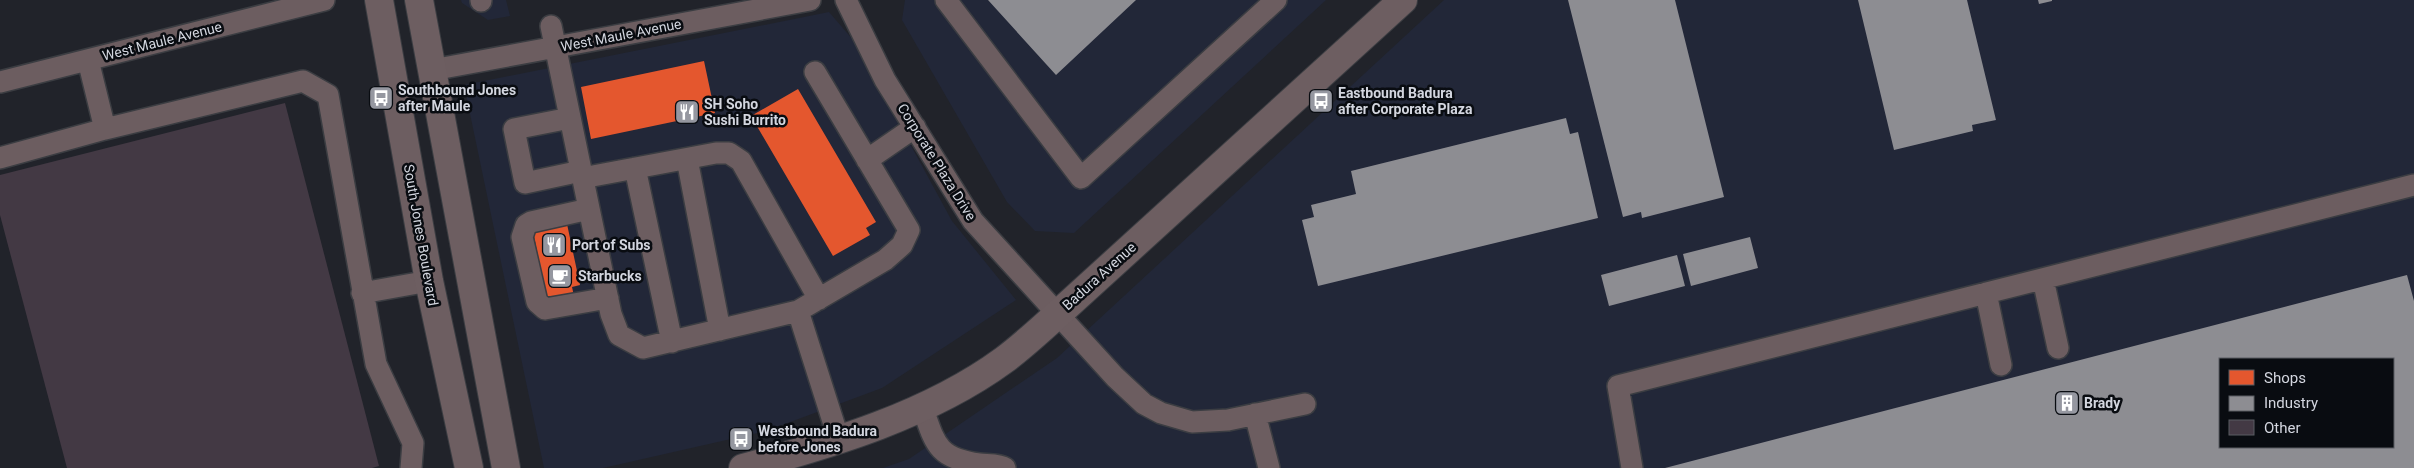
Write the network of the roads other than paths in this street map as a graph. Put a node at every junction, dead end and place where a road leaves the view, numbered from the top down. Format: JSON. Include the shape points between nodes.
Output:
{"nodes":[{"id":1,"x":324,"y":0,"type":"edge"},
{"id":2,"x":379,"y":0,"type":"edge"},
{"id":3,"x":419,"y":0,"type":"edge"},
{"id":4,"x":810,"y":0,"type":"edge"},
{"id":5,"x":846,"y":0,"type":"edge"},
{"id":6,"x":946,"y":0,"type":"edge"},
{"id":7,"x":1276,"y":0,"type":"edge"},
{"id":8,"x":1403,"y":0,"type":"edge"},
{"id":9,"x":551,"y":26,"type":"dead end"},
{"id":10,"x":555,"y":47,"type":"junction"},
{"id":11,"x":88,"y":60,"type":"junction"},
{"id":12,"x":432,"y":70,"type":"junction"},
{"id":13,"x":814,"y":72,"type":"dead end"},
{"id":14,"x":0,"y":82,"type":"edge"},
{"id":15,"x":570,"y":118,"type":"junction"},
{"id":16,"x":915,"y":128,"type":"junction"},
{"id":17,"x":105,"y":129,"type":"junction"},
{"id":18,"x":0,"y":158,"type":"edge"},
{"id":19,"x":686,"y":159,"type":"junction"},
{"id":20,"x":867,"y":160,"type":"junction"},
{"id":21,"x":635,"y":168,"type":"junction"},
{"id":22,"x":582,"y":175,"type":"junction"},
{"id":23,"x":2414,"y":186,"type":"edge"},
{"id":24,"x":589,"y":209,"type":"junction"},
{"id":25,"x":2043,"y":279,"type":"junction"},
{"id":26,"x":429,"y":281,"type":"junction"},
{"id":27,"x":362,"y":293,"type":"junction"},
{"id":28,"x":1986,"y":293,"type":"junction"},
{"id":29,"x":608,"y":298,"type":"junction"},
{"id":30,"x":819,"y":299,"type":"junction"},
{"id":31,"x":798,"y":311,"type":"junction"},
{"id":32,"x":1059,"y":313,"type":"junction"},
{"id":33,"x":720,"y":330,"type":"junction"},
{"id":34,"x":672,"y":342,"type":"junction"},
{"id":35,"x":2058,"y":348,"type":"dead end"},
{"id":36,"x":2001,"y":365,"type":"dead end"},
{"id":37,"x":1305,"y":404,"type":"dead end"},
{"id":38,"x":922,"y":406,"type":"junction"},
{"id":39,"x":1255,"y":414,"type":"junction"},
{"id":40,"x":839,"y":440,"type":"junction"},
{"id":41,"x":788,"y":462,"type":"edge"},
{"id":42,"x":411,"y":468,"type":"edge"},
{"id":43,"x":469,"y":468,"type":"edge"},
{"id":44,"x":506,"y":468,"type":"edge"},
{"id":45,"x":743,"y":468,"type":"edge"},
{"id":46,"x":1005,"y":468,"type":"edge"},
{"id":47,"x":1269,"y":468,"type":"edge"},
{"id":48,"x":1632,"y":468,"type":"edge"}],
"edges":[{"from":1,"to":11,"type":"street","name":"West Maule Avenue"},
{"from":2,"to":26,"type":"main road","name":"South Jones Boulevard"},
{"from":3,"to":12,"type":"main road"},
{"from":4,"to":10,"type":"street","name":"West Maule Avenue"},
{"from":5,"to":16,"type":"street","name":"Corporate Plaza Drive","via":[[885,80]]},
{"from":6,"to":7,"type":"street","via":[[1081,178]]},
{"from":8,"to":32,"type":"main road","name":"Badura Avenue"},
{"from":9,"to":10,"type":"street"},
{"from":10,"to":12,"type":"street","name":"West Maule Avenue"},
{"from":10,"to":15,"type":"street"},
{"from":11,"to":14,"type":"street","name":"West Maule Avenue"},
{"from":11,"to":17,"type":"street"},
{"from":12,"to":44,"type":"main road"},
{"from":13,"to":20,"type":"street"},
{"from":15,"to":22,"type":"street"},
{"from":15,"to":22,"type":"street","via":[[514,129],[523,174],[525,183]]},
{"from":16,"to":20,"type":"street"},
{"from":16,"to":32,"type":"street","name":"Corporate Plaza Drive","via":[[973,221]]},
{"from":17,"to":18,"type":"street"},
{"from":17,"to":27,"type":"street","via":[[303,81],[328,95]]},
{"from":19,"to":21,"type":"street"},
{"from":19,"to":30,"type":"street","via":[[729,153],[741,161]]},
{"from":19,"to":33,"type":"street"},
{"from":20,"to":30,"type":"street","via":[[909,230],[902,245],[885,260]]},
{"from":21,"to":22,"type":"street"},
{"from":21,"to":34,"type":"street"},
{"from":22,"to":24,"type":"street"},
{"from":23,"to":25,"type":"street"},
{"from":24,"to":29,"type":"street"},
{"from":24,"to":29,"type":"street","via":[[526,225],[522,237],[526,256],[537,302],[546,309]]},
{"from":25,"to":28,"type":"street"},
{"from":25,"to":35,"type":"street"},
{"from":26,"to":27,"type":"street"},
{"from":26,"to":43,"type":"main road","name":"South Jones Boulevard"},
{"from":27,"to":42,"type":"street","via":[[376,364],[413,443]]},
{"from":28,"to":36,"type":"street"},
{"from":28,"to":48,"type":"street","via":[[1618,386]]},
{"from":29,"to":34,"type":"street","via":[[619,335],[632,344],[643,348]]},
{"from":30,"to":31,"type":"street"},
{"from":31,"to":33,"type":"street"},
{"from":31,"to":40,"type":"street"},
{"from":32,"to":38,"type":"main road","name":"Badura Avenue","via":[[1003,361]]},
{"from":32,"to":39,"type":"street","name":"Corporate Plaza Drive","via":[[1144,404],[1161,413],[1192,422],[1228,420]]},
{"from":33,"to":34,"type":"street"},
{"from":37,"to":39,"type":"street","name":"Corporate Plaza Drive"},
{"from":38,"to":40,"type":"main road","name":"Badura Avenue"},
{"from":38,"to":46,"type":"street","via":[[936,444],[947,455]]},
{"from":39,"to":47,"type":"street"},
{"from":40,"to":41,"type":"main road","name":"Badura Avenue"},
{"from":41,"to":45,"type":"main road","name":"Badura Avenue"}]}
